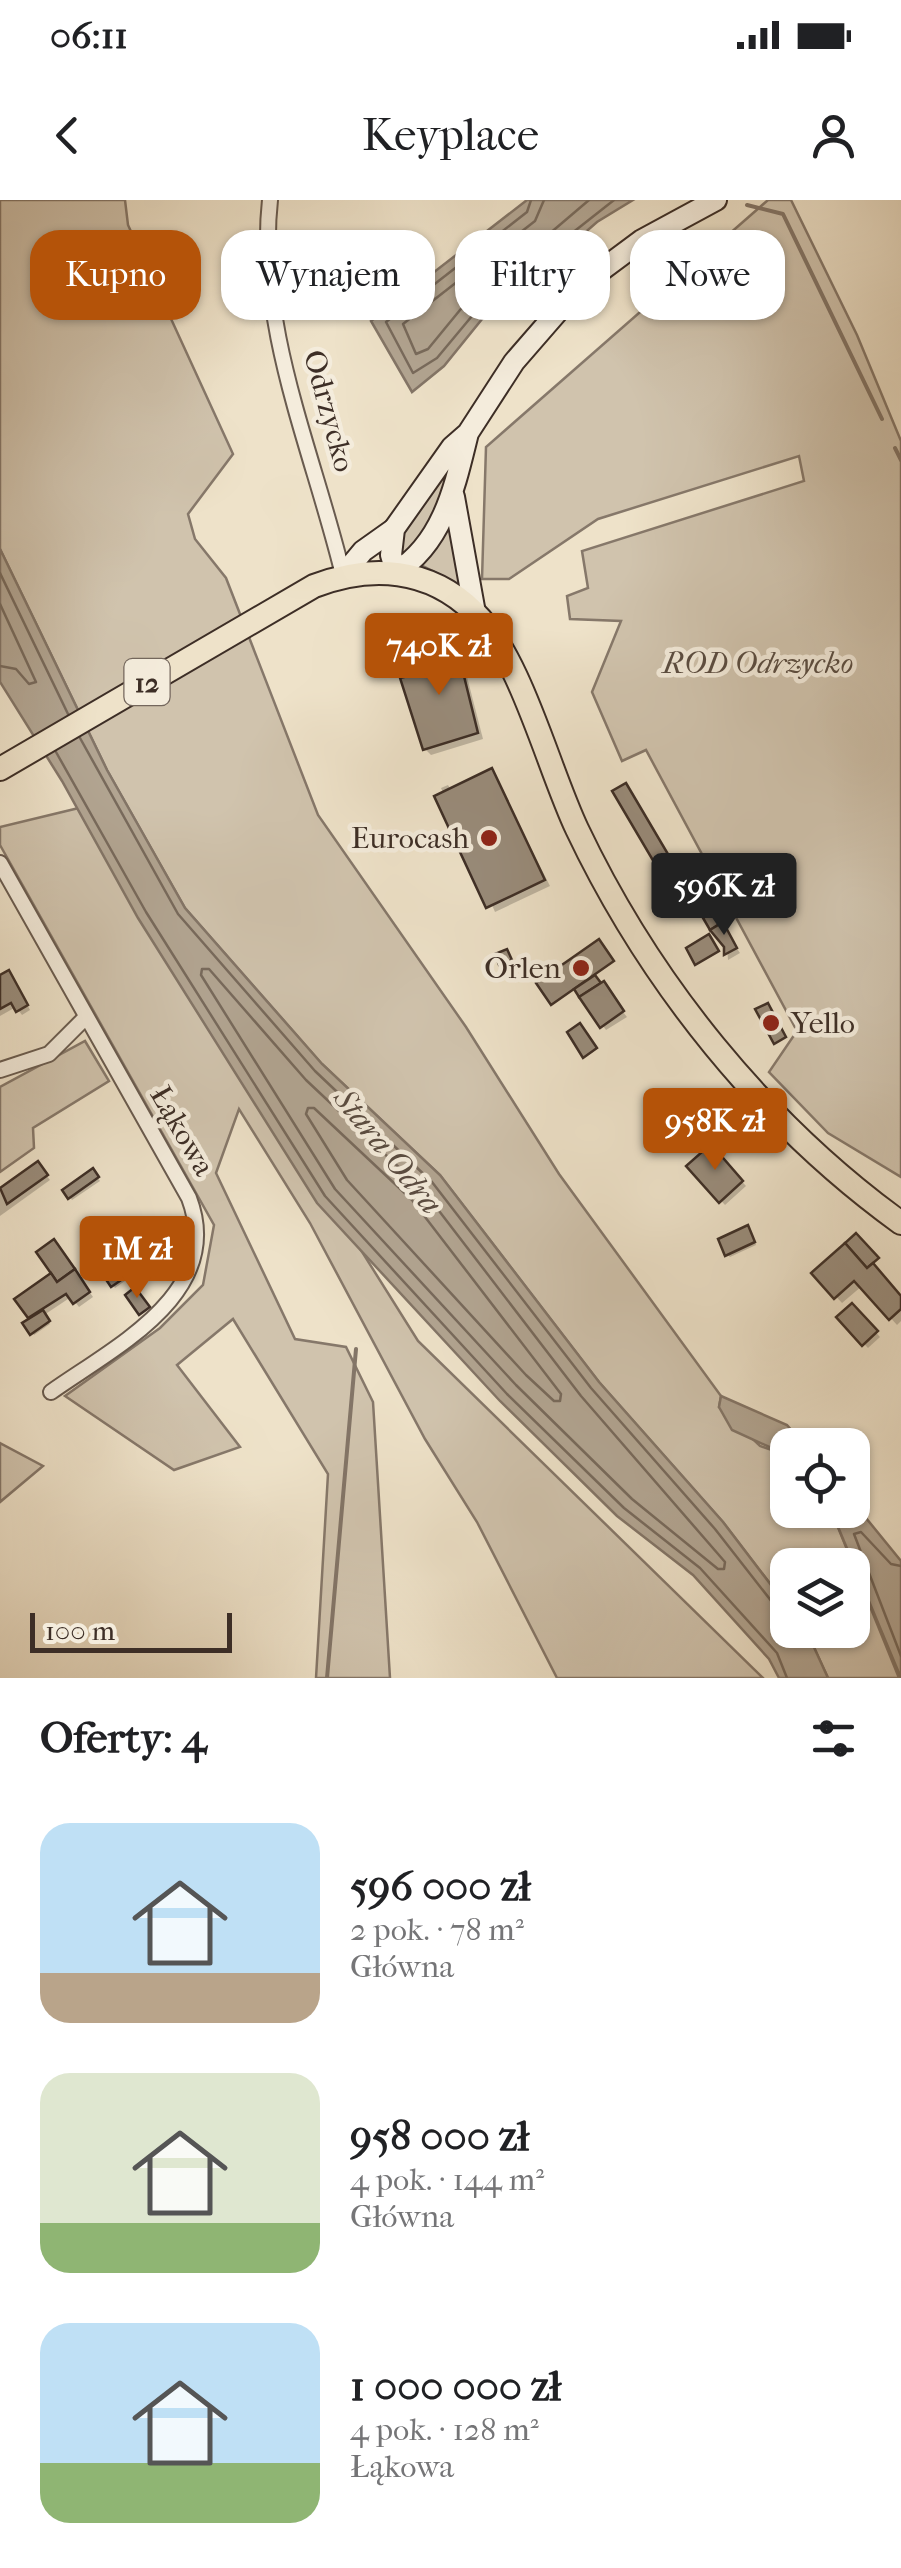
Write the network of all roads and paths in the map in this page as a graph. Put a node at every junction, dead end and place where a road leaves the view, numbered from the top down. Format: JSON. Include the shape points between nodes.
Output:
{"nodes":[{"id":1,"x":270,"y":200,"type":"edge"},
{"id":2,"x":716,"y":200,"type":"edge"},
{"id":3,"x":468,"y":433,"type":"junction"},
{"id":4,"x":453,"y":491,"type":"junction"},
{"id":5,"x":394,"y":529,"type":"junction"},
{"id":6,"x":396,"y":572,"type":"junction"},
{"id":7,"x":343,"y":575,"type":"junction"},
{"id":8,"x":475,"y":612,"type":"junction"},
{"id":9,"x":0,"y":769,"type":"edge"},
{"id":10,"x":0,"y":863,"type":"edge"},
{"id":11,"x":84,"y":1018,"type":"junction"},
{"id":12,"x":0,"y":1070,"type":"edge"},
{"id":13,"x":901,"y":1223,"type":"edge"},
{"id":14,"x":51,"y":1392,"type":"dead end"}],
"edges":[{"from":1,"to":7,"type":"street","name":"Odrzycko","via":[[274,312]]},
{"from":2,"to":3,"type":"main road","via":[[642,240],[580,286],[514,362]]},
{"from":3,"to":4,"type":"main road"},
{"from":3,"to":5,"type":"main road"},
{"from":4,"to":6,"type":"main road","via":[[422,550]]},
{"from":4,"to":8,"type":"main road"},
{"from":5,"to":6,"type":"main road"},
{"from":5,"to":7,"type":"main road"},
{"from":6,"to":7,"type":"main road","number":"12"},
{"from":6,"to":8,"type":"main road","number":"12","via":[[438,585]]},
{"from":7,"to":9,"type":"main road","number":"12","via":[[294,595]]},
{"from":8,"to":13,"type":"main road","number":"12","via":[[506,657],[580,834],[664,977],[778,1117]]},
{"from":10,"to":11,"type":"street","name":"Łąkowa"},
{"from":11,"to":12,"type":"street","via":[[48,1054]]},
{"from":11,"to":14,"type":"street","name":"Łąkowa","via":[[189,1198],[198,1250],[170,1301]]}]}
